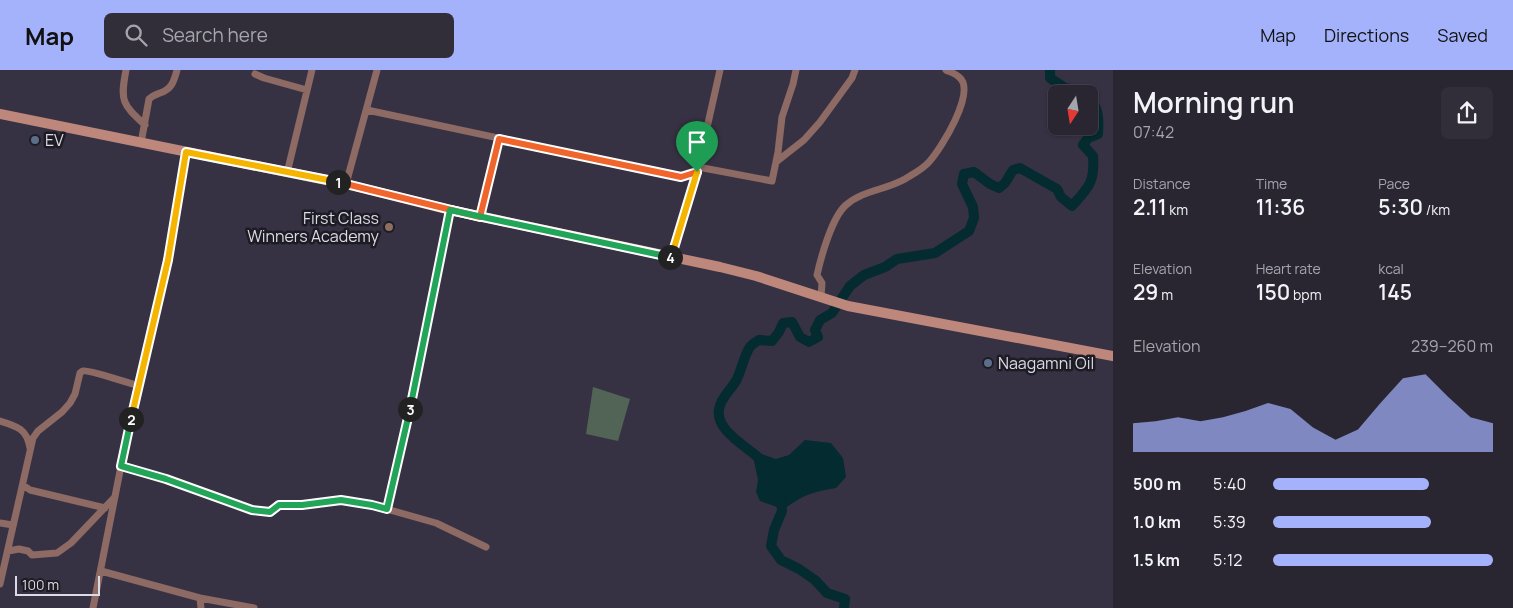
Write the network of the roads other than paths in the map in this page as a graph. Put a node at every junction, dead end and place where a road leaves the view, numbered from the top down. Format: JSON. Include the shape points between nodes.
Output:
{"nodes":[{"id":1,"x":126,"y":70,"type":"edge"},
{"id":2,"x":177,"y":70,"type":"edge"},
{"id":3,"x":312,"y":70,"type":"edge"},
{"id":4,"x":377,"y":70,"type":"edge"},
{"id":5,"x":720,"y":70,"type":"edge"},
{"id":6,"x":796,"y":70,"type":"edge"},
{"id":7,"x":856,"y":70,"type":"edge"},
{"id":8,"x":946,"y":70,"type":"edge"},
{"id":9,"x":255,"y":74,"type":"dead end"},
{"id":10,"x":307,"y":90,"type":"junction"},
{"id":11,"x":367,"y":110,"type":"junction"},
{"id":12,"x":0,"y":114,"type":"edge"},
{"id":13,"x":145,"y":126,"type":"junction"},
{"id":14,"x":499,"y":139,"type":"junction"},
{"id":15,"x":141,"y":142,"type":"junction"},
{"id":16,"x":186,"y":152,"type":"junction"},
{"id":17,"x":776,"y":162,"type":"junction"},
{"id":18,"x":698,"y":170,"type":"junction"},
{"id":19,"x":287,"y":173,"type":"junction"},
{"id":20,"x":681,"y":177,"type":"junction"},
{"id":21,"x":346,"y":184,"type":"junction"},
{"id":22,"x":692,"y":187,"type":"junction"},
{"id":23,"x":450,"y":210,"type":"junction"},
{"id":24,"x":480,"y":217,"type":"junction"},
{"id":25,"x":672,"y":257,"type":"junction"},
{"id":26,"x":821,"y":297,"type":"junction"},
{"id":27,"x":1113,"y":356,"type":"edge"},
{"id":28,"x":139,"y":386,"type":"junction"},
{"id":29,"x":0,"y":421,"type":"edge"},
{"id":30,"x":30,"y":448,"type":"junction"},
{"id":31,"x":121,"y":466,"type":"junction"},
{"id":32,"x":23,"y":485,"type":"junction"},
{"id":33,"x":115,"y":497,"type":"junction"},
{"id":34,"x":105,"y":508,"type":"junction"},
{"id":35,"x":387,"y":509,"type":"junction"},
{"id":36,"x":0,"y":523,"type":"edge"},
{"id":37,"x":13,"y":526,"type":"junction"},
{"id":38,"x":486,"y":547,"type":"dead end"},
{"id":39,"x":8,"y":551,"type":"junction"},
{"id":40,"x":101,"y":571,"type":"junction"},
{"id":41,"x":0,"y":584,"type":"edge"},
{"id":42,"x":200,"y":598,"type":"junction"},
{"id":43,"x":93,"y":608,"type":"edge"},
{"id":44,"x":201,"y":608,"type":"edge"},
{"id":45,"x":254,"y":608,"type":"edge"}],
"edges":[{"from":1,"to":13,"type":"street","via":[[123,97],[130,111]]},
{"from":2,"to":13,"type":"street","via":[[171,87],[150,97]]},
{"from":3,"to":10,"type":"street"},
{"from":4,"to":11,"type":"street"},
{"from":5,"to":18,"type":"street"},
{"from":6,"to":17,"type":"street","via":[[782,118]]},
{"from":7,"to":17,"type":"street","via":[[820,122],[804,140]]},
{"from":8,"to":26,"type":"street","via":[[959,76],[964,85],[957,118],[942,146],[916,173],[890,187],[862,195],[838,214],[817,275],[822,283]]},
{"from":9,"to":10,"type":"street"},
{"from":10,"to":19,"type":"street"},
{"from":11,"to":14,"type":"street"},
{"from":11,"to":21,"type":"street"},
{"from":12,"to":15,"type":"main road"},
{"from":13,"to":15,"type":"street"},
{"from":14,"to":20,"type":"street"},
{"from":14,"to":24,"type":"street"},
{"from":15,"to":16,"type":"main road"},
{"from":16,"to":19,"type":"main road"},
{"from":16,"to":28,"type":"street","via":[[168,260]]},
{"from":17,"to":18,"type":"street","via":[[772,181]]},
{"from":18,"to":20,"type":"street"},
{"from":18,"to":22,"type":"street"},
{"from":19,"to":21,"type":"main road"},
{"from":20,"to":22,"type":"street"},
{"from":21,"to":23,"type":"main road"},
{"from":22,"to":25,"type":"street"},
{"from":23,"to":24,"type":"main road"},
{"from":23,"to":35,"type":"street","via":[[407,427]]},
{"from":24,"to":25,"type":"main road"},
{"from":25,"to":26,"type":"main road","via":[[756,276]]},
{"from":26,"to":27,"type":"main road","via":[[848,306]]},
{"from":28,"to":30,"type":"street","via":[[82,371],[70,403],[35,435]]},
{"from":28,"to":31,"type":"street"},
{"from":29,"to":30,"type":"street","via":[[25,432]]},
{"from":30,"to":32,"type":"street"},
{"from":31,"to":33,"type":"street"},
{"from":31,"to":35,"type":"street","via":[[252,510],[270,512],[279,505],[341,500]]},
{"from":32,"to":34,"type":"street","via":[[30,490]]},
{"from":32,"to":37,"type":"street"},
{"from":33,"to":34,"type":"street"},
{"from":33,"to":40,"type":"street"},
{"from":34,"to":39,"type":"street","via":[[57,554],[32,554],[19,549]]},
{"from":35,"to":38,"type":"street","via":[[436,523]]},
{"from":36,"to":37,"type":"street"},
{"from":37,"to":39,"type":"street"},
{"from":39,"to":41,"type":"street"},
{"from":40,"to":42,"type":"street"},
{"from":40,"to":43,"type":"street"},
{"from":42,"to":44,"type":"street"},
{"from":42,"to":45,"type":"street"}]}
